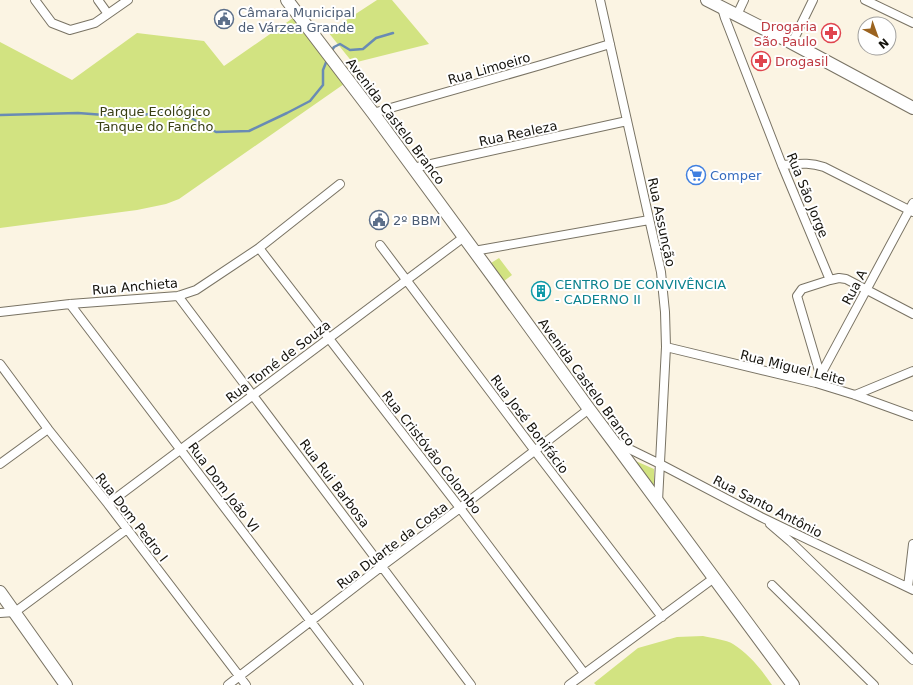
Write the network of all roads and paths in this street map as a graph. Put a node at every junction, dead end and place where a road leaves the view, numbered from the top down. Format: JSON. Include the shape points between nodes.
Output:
{"nodes":[{"id":1,"x":35,"y":0,"type":"edge"},
{"id":2,"x":98,"y":0,"type":"edge"},
{"id":3,"x":128,"y":0,"type":"edge"},
{"id":4,"x":287,"y":0,"type":"edge"},
{"id":5,"x":600,"y":0,"type":"edge"},
{"id":6,"x":707,"y":0,"type":"edge"},
{"id":7,"x":744,"y":0,"type":"edge"},
{"id":8,"x":813,"y":0,"type":"edge"},
{"id":9,"x":865,"y":0,"type":"edge"},
{"id":10,"x":119,"y":2,"type":"edge"},
{"id":11,"x":722,"y":8,"type":"junction"},
{"id":12,"x":108,"y":14,"type":"junction"},
{"id":13,"x":737,"y":15,"type":"junction"},
{"id":14,"x":913,"y":23,"type":"edge"},
{"id":15,"x":792,"y":43,"type":"junction"},
{"id":16,"x":610,"y":44,"type":"junction"},
{"id":17,"x":913,"y":108,"type":"edge"},
{"id":18,"x":373,"y":113,"type":"junction"},
{"id":19,"x":627,"y":121,"type":"junction"},
{"id":20,"x":782,"y":165,"type":"junction"},
{"id":21,"x":413,"y":168,"type":"junction"},
{"id":22,"x":340,"y":184,"type":"dead end"},
{"id":23,"x":912,"y":208,"type":"edge"},
{"id":24,"x":649,"y":220,"type":"junction"},
{"id":25,"x":464,"y":237,"type":"junction"},
{"id":26,"x":380,"y":245,"type":"dead end"},
{"id":27,"x":259,"y":248,"type":"junction"},
{"id":28,"x":474,"y":251,"type":"junction"},
{"id":29,"x":407,"y":280,"type":"junction"},
{"id":30,"x":830,"y":280,"type":"junction"},
{"id":31,"x":867,"y":290,"type":"junction"},
{"id":32,"x":178,"y":296,"type":"junction"},
{"id":33,"x":70,"y":304,"type":"junction"},
{"id":34,"x":0,"y":312,"type":"edge"},
{"id":35,"x":913,"y":314,"type":"edge"},
{"id":36,"x":329,"y":338,"type":"junction"},
{"id":37,"x":666,"y":347,"type":"junction"},
{"id":38,"x":0,"y":364,"type":"edge"},
{"id":39,"x":913,"y":371,"type":"edge"},
{"id":40,"x":820,"y":374,"type":"junction"},
{"id":41,"x":816,"y":383,"type":"junction"},
{"id":42,"x":253,"y":395,"type":"junction"},
{"id":43,"x":855,"y":395,"type":"junction"},
{"id":44,"x":589,"y":409,"type":"junction"},
{"id":45,"x":913,"y":416,"type":"edge"},
{"id":46,"x":48,"y":429,"type":"junction"},
{"id":47,"x":614,"y":441,"type":"junction"},
{"id":48,"x":181,"y":450,"type":"junction"},
{"id":49,"x":535,"y":451,"type":"junction"},
{"id":50,"x":0,"y":464,"type":"edge"},
{"id":51,"x":660,"y":464,"type":"junction"},
{"id":52,"x":658,"y":501,"type":"junction"},
{"id":53,"x":108,"y":504,"type":"junction"},
{"id":54,"x":460,"y":508,"type":"junction"},
{"id":55,"x":761,"y":517,"type":"junction"},
{"id":56,"x":127,"y":529,"type":"junction"},
{"id":57,"x":913,"y":544,"type":"edge"},
{"id":58,"x":382,"y":566,"type":"junction"},
{"id":59,"x":714,"y":578,"type":"junction"},
{"id":60,"x":772,"y":585,"type":"dead end"},
{"id":61,"x":910,"y":588,"type":"edge"},
{"id":62,"x":0,"y":592,"type":"edge"},
{"id":63,"x":14,"y":612,"type":"junction"},
{"id":64,"x":0,"y":613,"type":"edge"},
{"id":65,"x":662,"y":616,"type":"junction"},
{"id":66,"x":311,"y":621,"type":"junction"},
{"id":67,"x":913,"y":660,"type":"edge"},
{"id":68,"x":584,"y":673,"type":"junction"},
{"id":69,"x":240,"y":676,"type":"junction"},
{"id":70,"x":66,"y":685,"type":"edge"},
{"id":71,"x":228,"y":685,"type":"edge"},
{"id":72,"x":246,"y":685,"type":"edge"},
{"id":73,"x":360,"y":685,"type":"edge"},
{"id":74,"x":471,"y":685,"type":"edge"},
{"id":75,"x":569,"y":685,"type":"edge"},
{"id":76,"x":793,"y":685,"type":"edge"},
{"id":77,"x":874,"y":685,"type":"edge"}],
"edges":[{"from":1,"to":12,"type":"street","via":[[52,23],[70,30],[94,23]]},
{"from":2,"to":12,"type":"street"},
{"from":3,"to":10,"type":"street"},
{"from":4,"to":18,"type":"street","name":"Avenida Castelo Branco"},
{"from":5,"to":16,"type":"street","name":"Rua Assunção"},
{"from":6,"to":11,"type":"street"},
{"from":7,"to":13,"type":"street"},
{"from":8,"to":15,"type":"street"},
{"from":9,"to":14,"type":"street"},
{"from":10,"to":12,"type":"street"},
{"from":11,"to":13,"type":"street"},
{"from":11,"to":20,"type":"street","name":"Rua São Jorge"},
{"from":13,"to":15,"type":"street"},
{"from":15,"to":17,"type":"street"},
{"from":16,"to":18,"type":"street","name":"Rua Limoeiro"},
{"from":16,"to":19,"type":"street","name":"Rua Assunção"},
{"from":18,"to":21,"type":"street","name":"Avenida Castelo Branco"},
{"from":19,"to":21,"type":"street","name":"Rua Realeza"},
{"from":19,"to":24,"type":"street","name":"Rua Assunção"},
{"from":20,"to":23,"type":"street","via":[[806,163],[824,167]]},
{"from":20,"to":30,"type":"street","name":"Rua São Jorge"},
{"from":21,"to":25,"type":"street","name":"Avenida Castelo Branco"},
{"from":22,"to":27,"type":"street","name":"Rua Anchieta"},
{"from":23,"to":31,"type":"street","name":"Rua A"},
{"from":24,"to":28,"type":"street"},
{"from":24,"to":37,"type":"street","name":"Rua Assunção","via":[[661,272]]},
{"from":25,"to":28,"type":"street","name":"Avenida Castelo Branco"},
{"from":25,"to":29,"type":"street","name":"Rua Tomé de Souza"},
{"from":26,"to":29,"type":"street","name":"Rua José Bonifácio"},
{"from":27,"to":32,"type":"street","name":"Rua Anchieta","via":[[196,290]]},
{"from":27,"to":36,"type":"street","name":"Rua Cristóvão Colombo"},
{"from":28,"to":44,"type":"street","name":"Avenida Castelo Branco"},
{"from":29,"to":36,"type":"street","name":"Rua Tomé de Souza"},
{"from":29,"to":49,"type":"street","name":"Rua José Bonifácio"},
{"from":30,"to":31,"type":"street","via":[[846,279]]},
{"from":30,"to":40,"type":"street","via":[[802,290],[797,296]]},
{"from":31,"to":35,"type":"street"},
{"from":31,"to":40,"type":"street","name":"Rua A"},
{"from":32,"to":33,"type":"street","name":"Rua Anchieta"},
{"from":32,"to":42,"type":"street","name":"Rua Rui Barbosa"},
{"from":33,"to":34,"type":"street","name":"Rua Anchieta"},
{"from":33,"to":48,"type":"street","name":"Rua Dom João VI"},
{"from":36,"to":42,"type":"street","name":"Rua Tomé de Souza"},
{"from":36,"to":54,"type":"street","name":"Rua Cristóvão Colombo"},
{"from":37,"to":41,"type":"street","name":"Rua Miguel Leite"},
{"from":37,"to":51,"type":"street","name":"Rua Assunção"},
{"from":38,"to":46,"type":"street","name":"Rua Dom Pedro I"},
{"from":39,"to":43,"type":"street"},
{"from":40,"to":41,"type":"street","name":"Rua A"},
{"from":41,"to":43,"type":"street","name":"Rua Miguel Leite"},
{"from":42,"to":48,"type":"street","name":"Rua Tomé de Souza"},
{"from":42,"to":58,"type":"street","name":"Rua Rui Barbosa"},
{"from":43,"to":45,"type":"street","name":"Rua Miguel Leite"},
{"from":44,"to":47,"type":"street","name":"Avenida Castelo Branco"},
{"from":44,"to":49,"type":"street","name":"Rua Duarte da Costa"},
{"from":46,"to":50,"type":"street"},
{"from":46,"to":53,"type":"street","name":"Rua Dom Pedro I"},
{"from":47,"to":51,"type":"street","name":"Rua Santo Antônio"},
{"from":47,"to":52,"type":"street","name":"Avenida Castelo Branco"},
{"from":48,"to":53,"type":"street","name":"Rua Tomé de Souza"},
{"from":48,"to":66,"type":"street","name":"Rua Dom João VI"},
{"from":49,"to":54,"type":"street","name":"Rua Duarte da Costa"},
{"from":49,"to":65,"type":"street","name":"Rua José Bonifácio"},
{"from":51,"to":52,"type":"street","name":"Rua Assunção"},
{"from":51,"to":55,"type":"street","name":"Rua Santo Antônio"},
{"from":52,"to":59,"type":"street","name":"Avenida Castelo Branco"},
{"from":53,"to":56,"type":"street","name":"Rua Dom Pedro I"},
{"from":54,"to":58,"type":"street","name":"Rua Duarte da Costa"},
{"from":54,"to":68,"type":"street","name":"Rua Cristóvão Colombo"},
{"from":55,"to":61,"type":"street","name":"Rua Santo Antônio"},
{"from":55,"to":67,"type":"street","via":[[791,542]]},
{"from":56,"to":63,"type":"street"},
{"from":56,"to":69,"type":"street","name":"Rua Dom Pedro I"},
{"from":57,"to":61,"type":"street"},
{"from":58,"to":66,"type":"street","name":"Rua Duarte da Costa"},
{"from":58,"to":74,"type":"street","name":"Rua Rui Barbosa"},
{"from":59,"to":65,"type":"street"},
{"from":59,"to":76,"type":"street","name":"Avenida Castelo Branco"},
{"from":60,"to":77,"type":"street"},
{"from":62,"to":63,"type":"street"},
{"from":63,"to":64,"type":"street"},
{"from":63,"to":70,"type":"street"},
{"from":65,"to":68,"type":"street"},
{"from":66,"to":69,"type":"street","name":"Rua Duarte da Costa"},
{"from":66,"to":73,"type":"street","name":"Rua Dom João VI"},
{"from":68,"to":75,"type":"street"},
{"from":69,"to":71,"type":"street","name":"Rua Duarte da Costa"},
{"from":69,"to":72,"type":"street","name":"Rua Dom Pedro I"}]}
